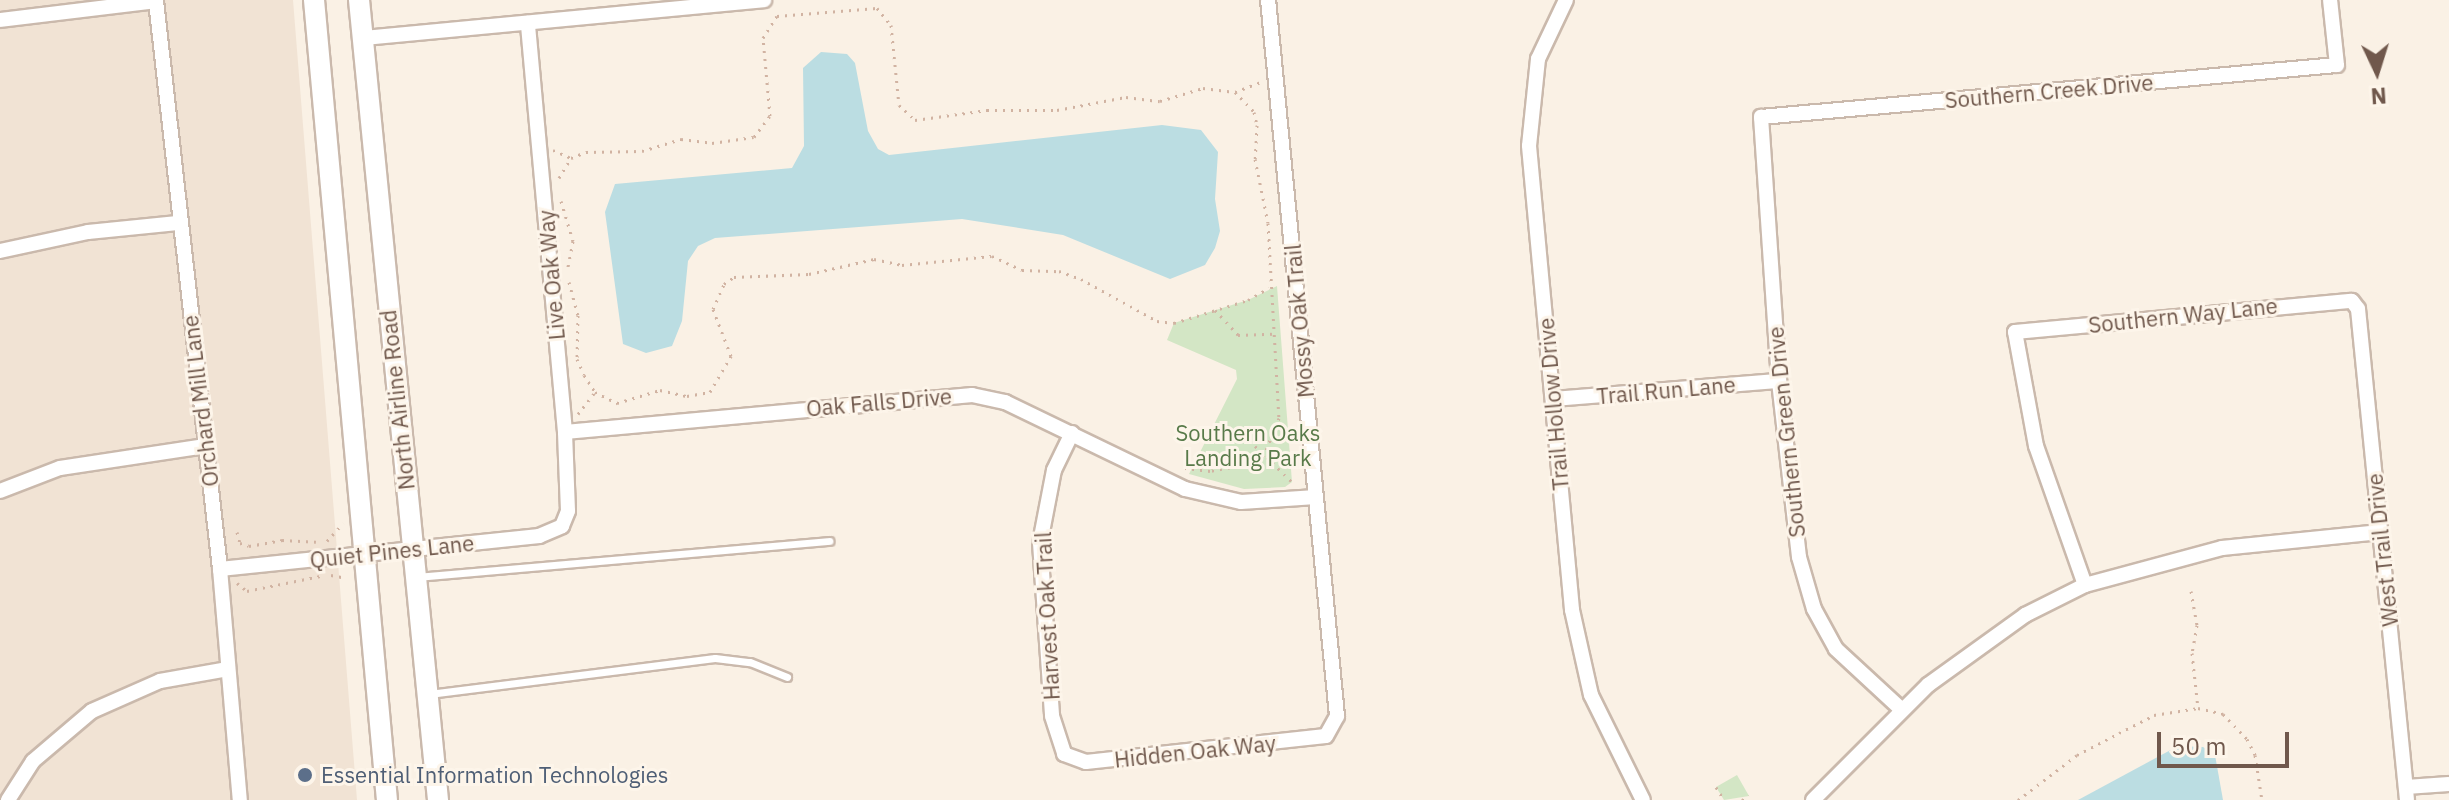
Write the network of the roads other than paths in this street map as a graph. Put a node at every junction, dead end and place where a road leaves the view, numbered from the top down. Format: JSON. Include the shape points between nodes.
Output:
{"nodes":[{"id":1,"x":314,"y":0,"type":"edge"},
{"id":2,"x":359,"y":0,"type":"edge"},
{"id":3,"x":764,"y":0,"type":"edge"},
{"id":4,"x":1268,"y":0,"type":"edge"},
{"id":5,"x":1566,"y":0,"type":"edge"},
{"id":6,"x":2330,"y":0,"type":"edge"},
{"id":7,"x":156,"y":1,"type":"edge"},
{"id":8,"x":0,"y":20,"type":"edge"},
{"id":9,"x":528,"y":23,"type":"junction"},
{"id":10,"x":363,"y":38,"type":"junction"},
{"id":11,"x":1761,"y":117,"type":"joint"},
{"id":12,"x":178,"y":223,"type":"junction"},
{"id":13,"x":0,"y":251,"type":"edge"},
{"id":14,"x":2352,"y":301,"type":"joint"},
{"id":15,"x":1779,"y":381,"type":"junction"},
{"id":16,"x":1554,"y":399,"type":"junction"},
{"id":17,"x":565,"y":432,"type":"junction"},
{"id":18,"x":1072,"y":433,"type":"junction"},
{"id":19,"x":205,"y":446,"type":"junction"},
{"id":20,"x":0,"y":491,"type":"edge"},
{"id":21,"x":1312,"y":497,"type":"junction"},
{"id":22,"x":562,"y":526,"type":"joint"},
{"id":23,"x":2380,"y":532,"type":"junction"},
{"id":24,"x":829,"y":541,"type":"dead end"},
{"id":25,"x":412,"y":548,"type":"junction"},
{"id":26,"x":364,"y":554,"type":"junction"},
{"id":27,"x":220,"y":569,"type":"junction"},
{"id":28,"x":415,"y":577,"type":"junction"},
{"id":29,"x":2085,"y":585,"type":"junction"},
{"id":30,"x":228,"y":669,"type":"junction"},
{"id":31,"x":787,"y":677,"type":"dead end"},
{"id":32,"x":427,"y":695,"type":"junction"},
{"id":33,"x":1902,"y":710,"type":"junction"},
{"id":34,"x":1326,"y":736,"type":"joint"},
{"id":35,"x":1064,"y":754,"type":"joint"},
{"id":36,"x":2449,"y":784,"type":"edge"},
{"id":37,"x":2406,"y":793,"type":"edge"},
{"id":38,"x":8,"y":800,"type":"edge"},
{"id":39,"x":240,"y":800,"type":"edge"},
{"id":40,"x":387,"y":800,"type":"edge"},
{"id":41,"x":438,"y":800,"type":"edge"},
{"id":42,"x":1643,"y":800,"type":"edge"},
{"id":43,"x":1813,"y":800,"type":"edge"}],
"edges":[{"from":1,"to":26,"type":"main road","name":"North Airline Road"},
{"from":2,"to":10,"type":"main road","name":"North Airline Road"},
{"from":3,"to":9,"type":"street"},
{"from":4,"to":21,"type":"street","name":"Mossy Oak Trail"},
{"from":5,"to":16,"type":"street","name":"Trail Hollow Drive","via":[[1538,59],[1529,146]]},
{"from":6,"to":11,"type":"street","name":"Southern Creek Drive","via":[[2337,65]]},
{"from":7,"to":8,"type":"street"},
{"from":7,"to":12,"type":"street","name":"Orchard Mill Lane"},
{"from":9,"to":10,"type":"street"},
{"from":9,"to":17,"type":"street","name":"Live Oak Way"},
{"from":10,"to":25,"type":"main road","name":"North Airline Road"},
{"from":11,"to":15,"type":"street","name":"Southern Green Drive"},
{"from":12,"to":13,"type":"street","via":[[88,232]]},
{"from":12,"to":19,"type":"street","name":"Orchard Mill Lane"},
{"from":14,"to":23,"type":"street","name":"West Trail Drive","via":[[2358,309]]},
{"from":14,"to":29,"type":"street","name":"Southern Way Lane","via":[[2015,332],[2036,446]]},
{"from":15,"to":16,"type":"street","name":"Trail Run Lane"},
{"from":15,"to":33,"type":"street","name":"Southern Green Drive","via":[[1799,557],[1814,609],[1836,649]]},
{"from":16,"to":42,"type":"street","name":"Trail Hollow Drive","via":[[1577,648],[1614,750]]},
{"from":17,"to":18,"type":"street","name":"Oak Falls Drive","via":[[972,395],[1005,402]]},
{"from":17,"to":22,"type":"street","name":"Live Oak Way","via":[[568,511]]},
{"from":18,"to":21,"type":"street","name":"Oak Falls Drive","via":[[1185,489],[1241,502]]},
{"from":18,"to":35,"type":"street","name":"Harvest Oak Trail","via":[[1054,470],[1040,543],[1052,716]]},
{"from":19,"to":20,"type":"street","via":[[60,468]]},
{"from":19,"to":27,"type":"street","name":"Orchard Mill Lane"},
{"from":21,"to":34,"type":"street","name":"Mossy Oak Trail","via":[[1337,716]]},
{"from":22,"to":25,"type":"street","name":"Quiet Pines Lane","via":[[539,536]]},
{"from":23,"to":29,"type":"street","via":[[2222,548]]},
{"from":23,"to":37,"type":"street","name":"West Trail Drive"},
{"from":24,"to":28,"type":"lane"},
{"from":25,"to":26,"type":"street","name":"Quiet Pines Lane"},
{"from":25,"to":28,"type":"main road","name":"North Airline Road"},
{"from":26,"to":27,"type":"street","name":"Quiet Pines Lane"},
{"from":26,"to":40,"type":"main road","name":"North Airline Road"},
{"from":27,"to":30,"type":"street","name":"Orchard Mill Lane"},
{"from":28,"to":32,"type":"main road","name":"North Airline Road"},
{"from":29,"to":33,"type":"street","via":[[1982,644]]},
{"from":30,"to":38,"type":"street","via":[[160,681],[92,711],[33,761]]},
{"from":30,"to":39,"type":"street","name":"Orchard Mill Lane"},
{"from":31,"to":32,"type":"lane","via":[[750,662],[715,658]]},
{"from":32,"to":41,"type":"main road","name":"North Airline Road"},
{"from":33,"to":43,"type":"street"},
{"from":34,"to":35,"type":"street","name":"Hidden Oak Way","via":[[1086,762]]},
{"from":36,"to":37,"type":"street"}]}
